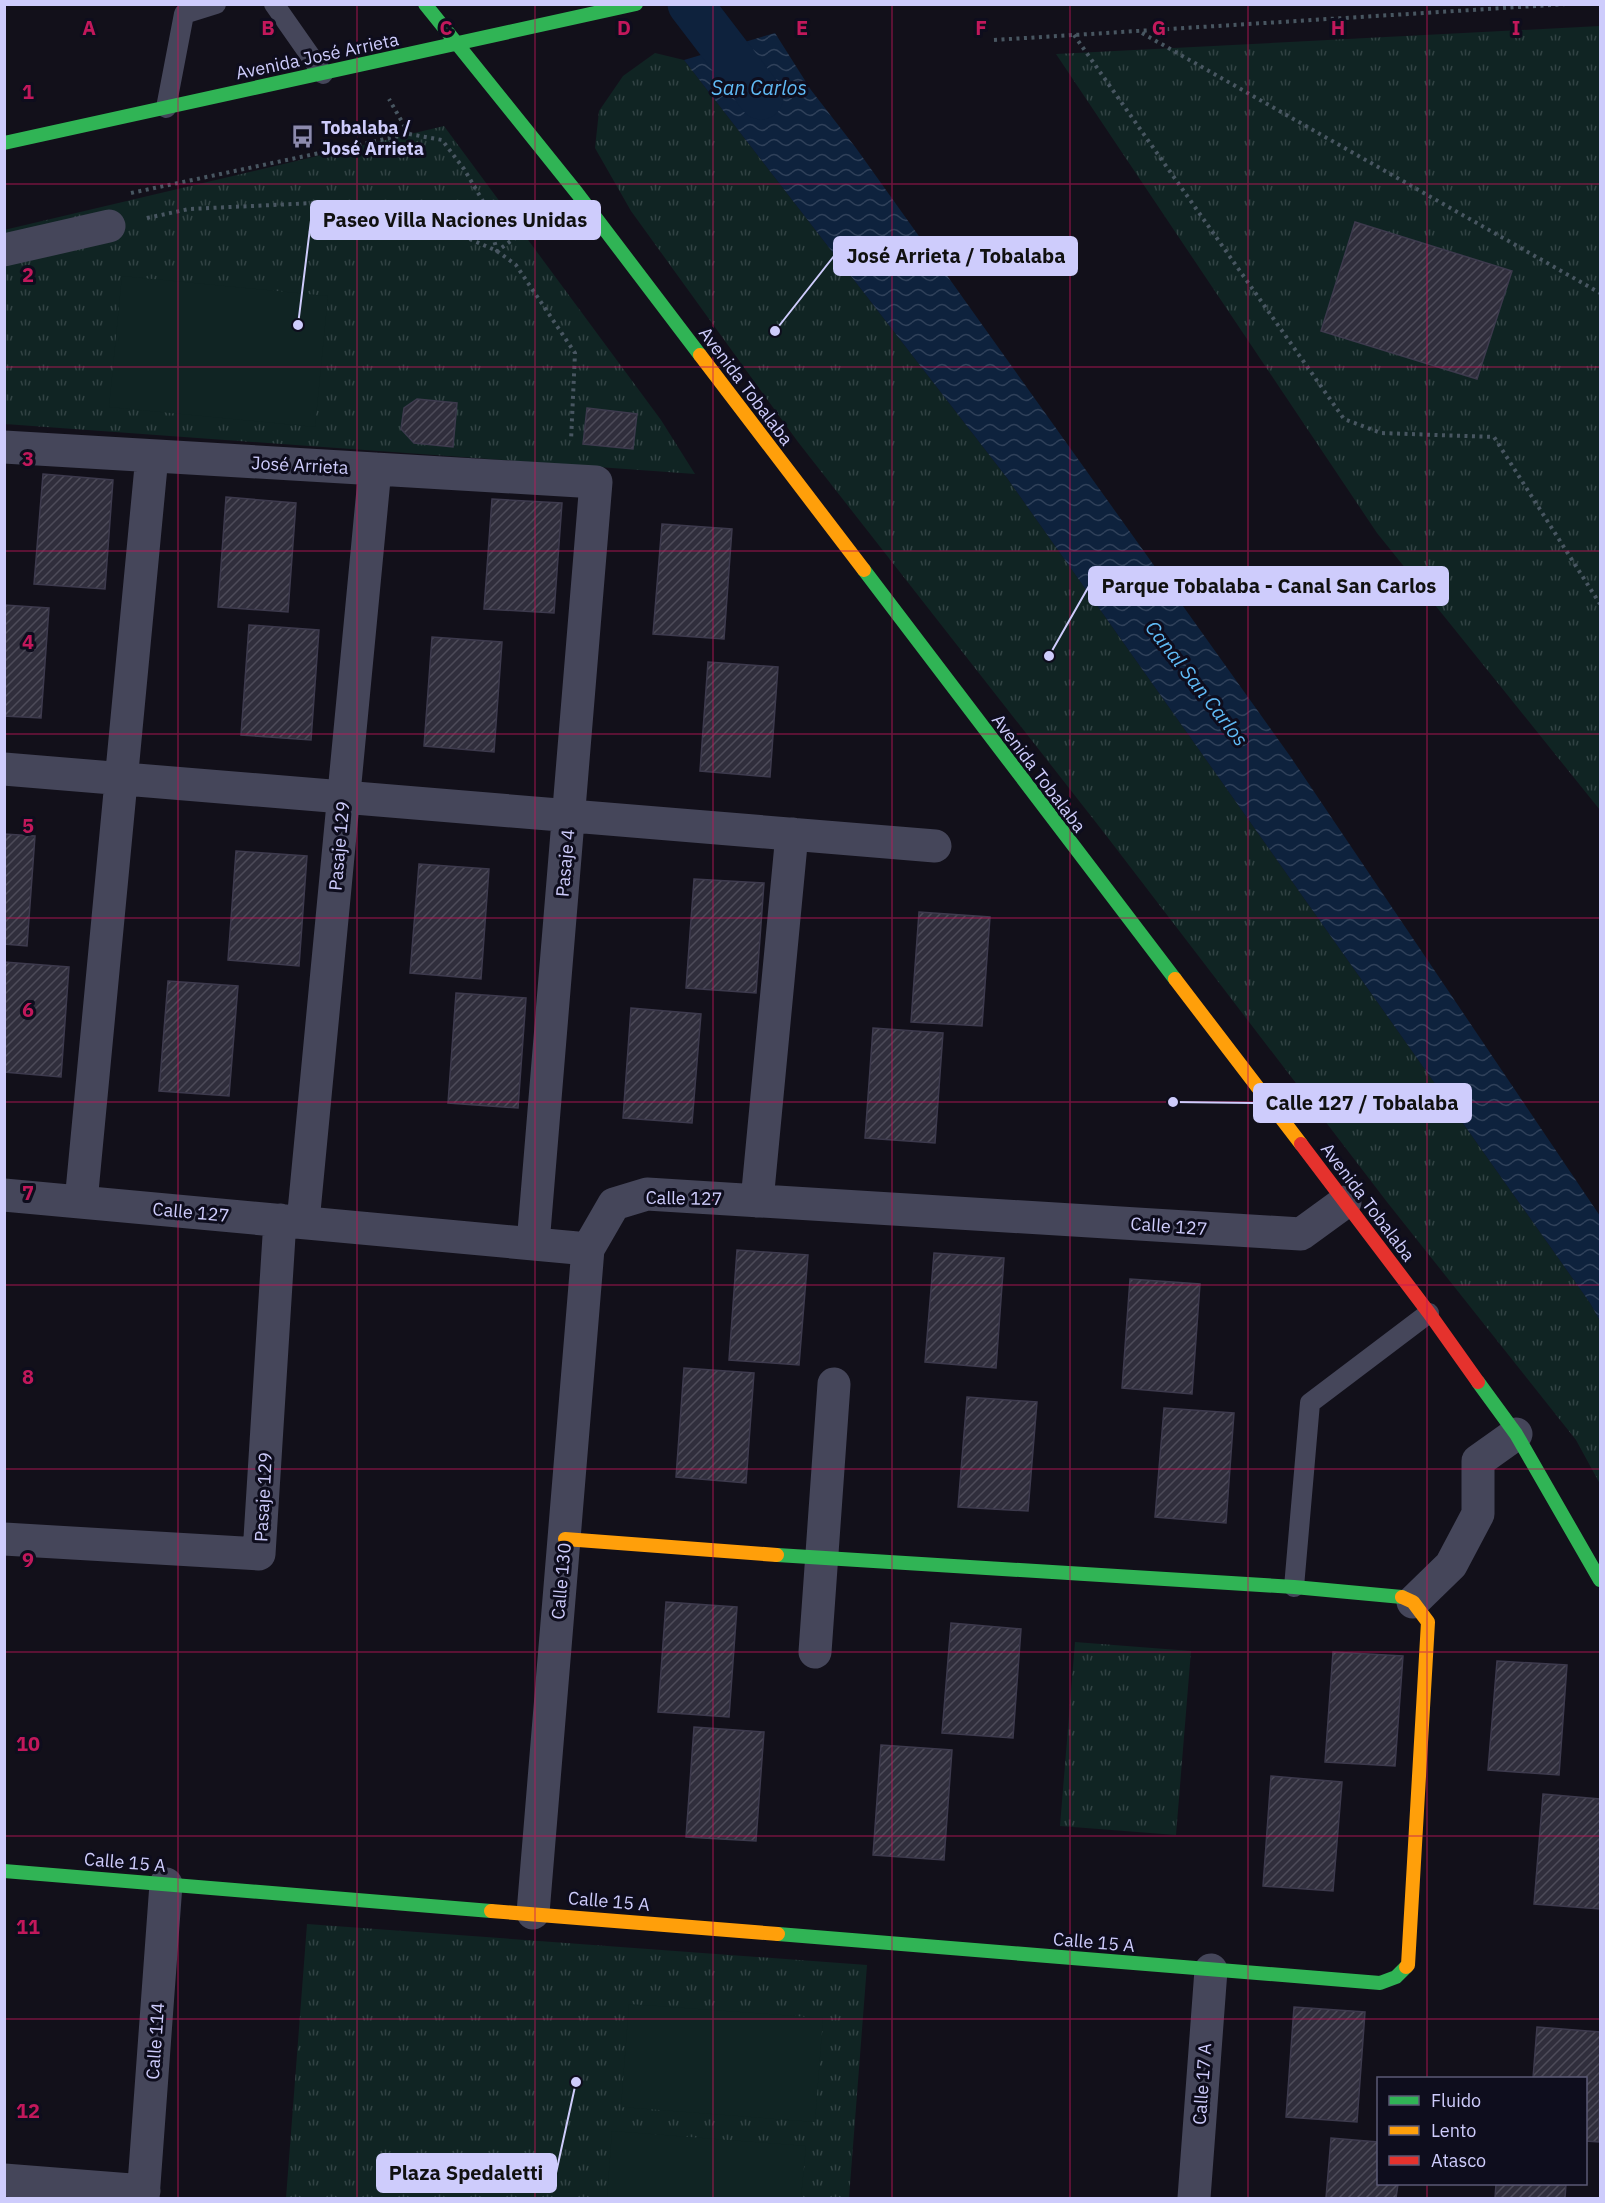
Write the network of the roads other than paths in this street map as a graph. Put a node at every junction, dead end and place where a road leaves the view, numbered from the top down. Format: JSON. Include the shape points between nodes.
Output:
{"nodes":[{"id":1,"x":216,"y":4,"type":"edge"},
{"id":2,"x":274,"y":4,"type":"edge"},
{"id":3,"x":425,"y":4,"type":"edge"},
{"id":4,"x":632,"y":6,"type":"edge"},
{"id":5,"x":459,"y":44,"type":"junction"},
{"id":6,"x":323,"y":74,"type":"junction"},
{"id":7,"x":166,"y":108,"type":"junction"},
{"id":8,"x":4,"y":143,"type":"edge"},
{"id":9,"x":109,"y":226,"type":"road end"},
{"id":10,"x":4,"y":250,"type":"edge"},
{"id":11,"x":4,"y":447,"type":"edge"},
{"id":12,"x":152,"y":456,"type":"junction"},
{"id":13,"x":375,"y":470,"type":"junction"},
{"id":14,"x":583,"y":481,"type":"joint"},
{"id":15,"x":4,"y":769,"type":"edge"},
{"id":16,"x":121,"y":779,"type":"junction"},
{"id":17,"x":344,"y":797,"type":"junction"},
{"id":18,"x":569,"y":816,"type":"junction"},
{"id":19,"x":792,"y":834,"type":"junction"},
{"id":20,"x":935,"y":846,"type":"dead end"},
{"id":21,"x":4,"y":1195,"type":"edge"},
{"id":22,"x":757,"y":1201,"type":"junction"},
{"id":23,"x":81,"y":1202,"type":"junction"},
{"id":24,"x":1346,"y":1202,"type":"junction"},
{"id":25,"x":292,"y":1221,"type":"junction"},
{"id":26,"x":533,"y":1244,"type":"junction"},
{"id":27,"x":588,"y":1249,"type":"junction"},
{"id":28,"x":1429,"y":1313,"type":"junction"},
{"id":29,"x":834,"y":1384,"type":"dead end"},
{"id":30,"x":1516,"y":1434,"type":"junction"},
{"id":31,"x":4,"y":1539,"type":"edge"},
{"id":32,"x":565,"y":1539,"type":"junction"},
{"id":33,"x":822,"y":1558,"type":"junction"},
{"id":34,"x":1600,"y":1580,"type":"edge"},
{"id":35,"x":1294,"y":1587,"type":"junction"},
{"id":36,"x":1413,"y":1602,"type":"junction"},
{"id":37,"x":815,"y":1652,"type":"dead end"},
{"id":38,"x":4,"y":1871,"type":"edge"},
{"id":39,"x":166,"y":1884,"type":"junction"},
{"id":40,"x":533,"y":1913,"type":"junction"},
{"id":41,"x":1211,"y":1970,"type":"junction"},
{"id":42,"x":4,"y":2180,"type":"edge"},
{"id":43,"x":143,"y":2195,"type":"edge"},
{"id":44,"x":1194,"y":2199,"type":"edge"}],
"edges":[{"from":1,"to":7,"type":"lane","via":[[184,14]]},
{"from":2,"to":6,"type":"lane"},
{"from":3,"to":5,"type":"street","name":"Avenida Tobalaba"},
{"from":4,"to":5,"type":"street","name":"Avenida José Arrieta"},
{"from":5,"to":6,"type":"street","name":"Avenida José Arrieta"},
{"from":5,"to":24,"type":"street","name":"Avenida Tobalaba","via":[[577,193]]},
{"from":6,"to":7,"type":"street","name":"Avenida José Arrieta"},
{"from":7,"to":8,"type":"street","name":"Avenida José Arrieta"},
{"from":9,"to":10,"type":"street"},
{"from":11,"to":12,"type":"street","name":"José Arrieta"},
{"from":12,"to":13,"type":"street","name":"José Arrieta"},
{"from":12,"to":16,"type":"street"},
{"from":13,"to":14,"type":"street","name":"José Arrieta"},
{"from":13,"to":17,"type":"street","name":"Pasaje 129"},
{"from":14,"to":18,"type":"street","name":"Pasaje 4"},
{"from":15,"to":16,"type":"street"},
{"from":16,"to":17,"type":"street"},
{"from":16,"to":23,"type":"street"},
{"from":17,"to":18,"type":"street"},
{"from":17,"to":25,"type":"street","name":"Pasaje 129"},
{"from":18,"to":19,"type":"street"},
{"from":18,"to":26,"type":"street","name":"Pasaje 4"},
{"from":19,"to":20,"type":"street"},
{"from":19,"to":22,"type":"street"},
{"from":21,"to":23,"type":"street","name":"Calle 127"},
{"from":22,"to":24,"type":"street","name":"Calle 127","via":[[1300,1234]]},
{"from":22,"to":27,"type":"street","name":"Calle 127","via":[[647,1194],[614,1204]]},
{"from":23,"to":25,"type":"street","name":"Calle 127"},
{"from":24,"to":28,"type":"street","name":"Avenida Tobalaba"},
{"from":25,"to":26,"type":"street","name":"Calle 127"},
{"from":25,"to":31,"type":"street","name":"Pasaje 129","via":[[259,1554]]},
{"from":26,"to":27,"type":"street","name":"Calle 127"},
{"from":27,"to":32,"type":"street","name":"Calle 130"},
{"from":28,"to":30,"type":"street","name":"Avenida Tobalaba"},
{"from":28,"to":35,"type":"lane","via":[[1310,1403]]},
{"from":29,"to":33,"type":"street"},
{"from":30,"to":34,"type":"street","name":"Avenida Tobalaba"},
{"from":30,"to":36,"type":"street","via":[[1478,1461],[1478,1514],[1451,1565]]},
{"from":32,"to":33,"type":"street"},
{"from":32,"to":40,"type":"street","name":"Calle 130"},
{"from":33,"to":35,"type":"street"},
{"from":33,"to":37,"type":"street"},
{"from":35,"to":36,"type":"street","via":[[1401,1596]]},
{"from":36,"to":41,"type":"street","name":"Calle 15 A","via":[[1428,1622],[1408,1965],[1396,1977],[1380,1983]]},
{"from":38,"to":39,"type":"street","name":"Calle 15 A"},
{"from":39,"to":40,"type":"street","name":"Calle 15 A"},
{"from":39,"to":43,"type":"street","name":"Calle 114"},
{"from":40,"to":41,"type":"street","name":"Calle 15 A"},
{"from":41,"to":44,"type":"street","name":"Calle 17 A"},
{"from":42,"to":43,"type":"street"}]}
